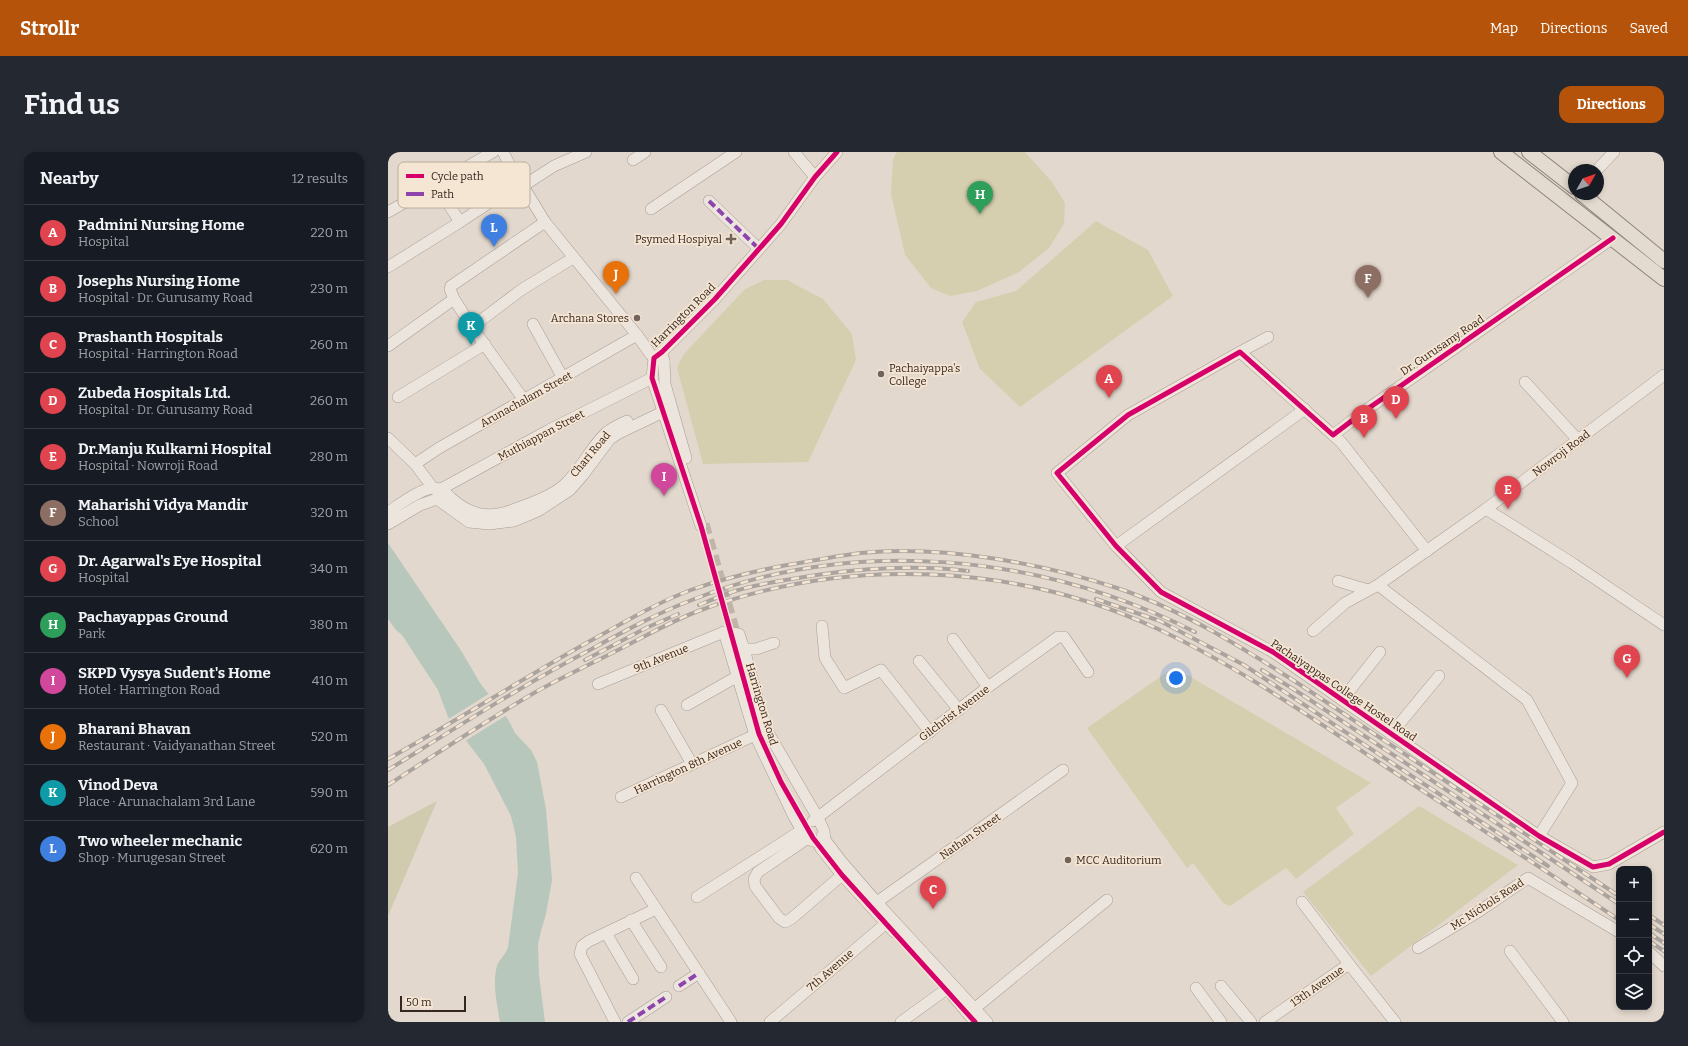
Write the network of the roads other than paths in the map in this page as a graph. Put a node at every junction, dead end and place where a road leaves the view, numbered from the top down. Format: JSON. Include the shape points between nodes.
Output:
{"nodes":[{"id":1,"x":493,"y":152,"type":"edge"},
{"id":2,"x":503,"y":152,"type":"edge"},
{"id":3,"x":586,"y":152,"type":"edge"},
{"id":4,"x":645,"y":152,"type":"edge"},
{"id":5,"x":736,"y":152,"type":"edge"},
{"id":6,"x":794,"y":152,"type":"edge"},
{"id":7,"x":837,"y":152,"type":"edge"},
{"id":8,"x":1501,"y":152,"type":"edge"},
{"id":9,"x":1529,"y":152,"type":"edge"},
{"id":10,"x":1614,"y":152,"type":"edge"},
{"id":11,"x":633,"y":160,"type":"dead end"},
{"id":12,"x":476,"y":162,"type":"edge"},
{"id":13,"x":509,"y":162,"type":"edge"},
{"id":14,"x":1603,"y":164,"type":"edge"},
{"id":15,"x":814,"y":177,"type":"junction"},
{"id":16,"x":530,"y":179,"type":"edge"},
{"id":17,"x":1568,"y":182,"type":"edge"},
{"id":18,"x":530,"y":198,"type":"edge"},
{"id":19,"x":1589,"y":200,"type":"edge"},
{"id":20,"x":710,"y":201,"type":"dead end"},
{"id":21,"x":398,"y":206,"type":"edge"},
{"id":22,"x":451,"y":208,"type":"edge"},
{"id":23,"x":482,"y":208,"type":"edge"},
{"id":24,"x":651,"y":209,"type":"dead end"},
{"id":25,"x":388,"y":212,"type":"edge"},
{"id":26,"x":460,"y":222,"type":"junction"},
{"id":27,"x":545,"y":222,"type":"junction"},
{"id":28,"x":1613,"y":238,"type":"junction"},
{"id":29,"x":759,"y":249,"type":"junction"},
{"id":30,"x":574,"y":258,"type":"junction"},
{"id":31,"x":1664,"y":261,"type":"edge"},
{"id":32,"x":388,"y":267,"type":"edge"},
{"id":33,"x":1664,"y":279,"type":"edge"},
{"id":34,"x":454,"y":300,"type":"junction"},
{"id":35,"x":533,"y":324,"type":"dead end"},
{"id":36,"x":472,"y":327,"type":"junction"},
{"id":37,"x":637,"y":335,"type":"junction"},
{"id":38,"x":1268,"y":337,"type":"dead end"},
{"id":39,"x":485,"y":344,"type":"junction"},
{"id":40,"x":388,"y":346,"type":"edge"},
{"id":41,"x":1240,"y":352,"type":"junction"},
{"id":42,"x":660,"y":357,"type":"junction"},
{"id":43,"x":1664,"y":375,"type":"edge"},
{"id":44,"x":563,"y":378,"type":"junction"},
{"id":45,"x":652,"y":378,"type":"junction"},
{"id":46,"x":1525,"y":382,"type":"dead end"},
{"id":47,"x":398,"y":397,"type":"dead end"},
{"id":48,"x":524,"y":400,"type":"junction"},
{"id":49,"x":1305,"y":409,"type":"junction"},
{"id":50,"x":662,"y":410,"type":"junction"},
{"id":51,"x":1333,"y":435,"type":"junction"},
{"id":52,"x":388,"y":438,"type":"edge"},
{"id":53,"x":1578,"y":440,"type":"junction"},
{"id":54,"x":414,"y":464,"type":"junction"},
{"id":55,"x":437,"y":492,"type":"junction"},
{"id":56,"x":417,"y":500,"type":"junction"},
{"id":57,"x":1486,"y":509,"type":"junction"},
{"id":58,"x":388,"y":512,"type":"edge"},
{"id":59,"x":388,"y":524,"type":"edge"},
{"id":60,"x":1116,"y":546,"type":"junction"},
{"id":61,"x":1427,"y":551,"type":"junction"},
{"id":62,"x":1338,"y":580,"type":"dead end"},
{"id":63,"x":1373,"y":588,"type":"junction"},
{"id":64,"x":1664,"y":625,"type":"edge"},
{"id":65,"x":822,"y":626,"type":"dead end"},
{"id":66,"x":724,"y":632,"type":"junction"},
{"id":67,"x":1313,"y":632,"type":"dead end"},
{"id":68,"x":953,"y":639,"type":"dead end"},
{"id":69,"x":774,"y":643,"type":"dead end"},
{"id":70,"x":742,"y":649,"type":"junction"},
{"id":71,"x":1380,"y":652,"type":"dead end"},
{"id":72,"x":919,"y":662,"type":"dead end"},
{"id":73,"x":1088,"y":672,"type":"dead end"},
{"id":74,"x":738,"y":676,"type":"junction"},
{"id":75,"x":1439,"y":676,"type":"dead end"},
{"id":76,"x":598,"y":684,"type":"dead end"},
{"id":77,"x":988,"y":687,"type":"junction"},
{"id":78,"x":1342,"y":700,"type":"junction"},
{"id":79,"x":687,"y":705,"type":"dead end"},
{"id":80,"x":660,"y":710,"type":"dead end"},
{"id":81,"x":959,"y":710,"type":"junction"},
{"id":82,"x":930,"y":732,"type":"junction"},
{"id":83,"x":1391,"y":734,"type":"junction"},
{"id":84,"x":755,"y":735,"type":"junction"},
{"id":85,"x":692,"y":764,"type":"junction"},
{"id":86,"x":1062,"y":770,"type":"dead end"},
{"id":87,"x":621,"y":797,"type":"dead end"},
{"id":88,"x":813,"y":831,"type":"junction"},
{"id":89,"x":1664,"y":832,"type":"edge"},
{"id":90,"x":1539,"y":836,"type":"junction"},
{"id":91,"x":842,"y":875,"type":"junction"},
{"id":92,"x":636,"y":878,"type":"dead end"},
{"id":93,"x":698,"y":897,"type":"dead end"},
{"id":94,"x":1107,"y":900,"type":"dead end"},
{"id":95,"x":877,"y":902,"type":"junction"},
{"id":96,"x":1302,"y":902,"type":"dead end"},
{"id":97,"x":656,"y":909,"type":"junction"},
{"id":98,"x":631,"y":920,"type":"junction"},
{"id":99,"x":888,"y":921,"type":"junction"},
{"id":100,"x":1616,"y":930,"type":"edge"},
{"id":101,"x":606,"y":933,"type":"junction"},
{"id":102,"x":1418,"y":948,"type":"dead end"},
{"id":103,"x":1510,"y":951,"type":"dead end"},
{"id":104,"x":1652,"y":955,"type":"edge"},
{"id":105,"x":1349,"y":964,"type":"junction"},
{"id":106,"x":1664,"y":966,"type":"edge"},
{"id":107,"x":661,"y":967,"type":"dead end"},
{"id":108,"x":699,"y":973,"type":"junction"},
{"id":109,"x":633,"y":979,"type":"dead end"},
{"id":110,"x":679,"y":986,"type":"dead end"},
{"id":111,"x":1221,"y":986,"type":"dead end"},
{"id":112,"x":950,"y":987,"type":"junction"},
{"id":113,"x":1196,"y":988,"type":"dead end"},
{"id":114,"x":666,"y":997,"type":"dead end"},
{"id":115,"x":974,"y":1008,"type":"junction"},
{"id":116,"x":615,"y":1022,"type":"edge"},
{"id":117,"x":628,"y":1022,"type":"edge"},
{"id":118,"x":731,"y":1022,"type":"edge"},
{"id":119,"x":770,"y":1022,"type":"edge"},
{"id":120,"x":901,"y":1022,"type":"edge"},
{"id":121,"x":975,"y":1022,"type":"edge"},
{"id":122,"x":987,"y":1022,"type":"edge"},
{"id":123,"x":1221,"y":1022,"type":"edge"},
{"id":124,"x":1251,"y":1022,"type":"edge"},
{"id":125,"x":1265,"y":1022,"type":"edge"},
{"id":126,"x":1396,"y":1022,"type":"edge"},
{"id":127,"x":1563,"y":1022,"type":"edge"}],
"edges":[{"from":1,"to":12,"type":"street"},
{"from":2,"to":13,"type":"street"},
{"from":3,"to":16,"type":"street"},
{"from":4,"to":11,"type":"street"},
{"from":5,"to":24,"type":"street"},
{"from":6,"to":15,"type":"street"},
{"from":7,"to":15,"type":"street","name":"Harrington Road"},
{"from":8,"to":28,"type":"main road"},
{"from":9,"to":17,"type":"main road"},
{"from":10,"to":14,"type":"street"},
{"from":15,"to":29,"type":"street","name":"Harrington Road","via":[[781,224]]},
{"from":18,"to":27,"type":"street"},
{"from":19,"to":31,"type":"main road"},
{"from":20,"to":29,"type":"street"},
{"from":21,"to":25,"type":"street"},
{"from":22,"to":26,"type":"street"},
{"from":23,"to":26,"type":"street"},
{"from":26,"to":32,"type":"street"},
{"from":27,"to":30,"type":"street"},
{"from":27,"to":34,"type":"street","via":[[451,286]]},
{"from":28,"to":33,"type":"main road"},
{"from":28,"to":51,"type":"street","name":"Dr. Gurusamy Road"},
{"from":29,"to":42,"type":"street","name":"Harrington Road"},
{"from":30,"to":36,"type":"street","via":[[521,290]]},
{"from":30,"to":37,"type":"street"},
{"from":34,"to":36,"type":"street"},
{"from":34,"to":40,"type":"street"},
{"from":35,"to":44,"type":"street"},
{"from":36,"to":39,"type":"street"},
{"from":37,"to":42,"type":"street"},
{"from":37,"to":44,"type":"street","name":"Arunachalam Street"},
{"from":38,"to":41,"type":"street"},
{"from":39,"to":47,"type":"street"},
{"from":39,"to":48,"type":"street"},
{"from":41,"to":49,"type":"street"},
{"from":41,"to":60,"type":"street","name":"Pachaiyappas College Hostel Road","via":[[1128,415],[1057,473]]},
{"from":42,"to":45,"type":"street","name":"Harrington Road"},
{"from":42,"to":50,"type":"street","name":"Harrington Road","via":[[702,525]]},
{"from":43,"to":53,"type":"street","name":"Nowroji Road"},
{"from":44,"to":48,"type":"street","name":"Arunachalam Street"},
{"from":45,"to":50,"type":"street","name":"Harrington Road"},
{"from":45,"to":55,"type":"street","name":"Muthiappan Street","via":[[549,430]]},
{"from":46,"to":53,"type":"street"},
{"from":48,"to":54,"type":"street","name":"Arunachalam Street"},
{"from":49,"to":51,"type":"street"},
{"from":49,"to":60,"type":"street"},
{"from":50,"to":55,"type":"street","name":"Chari Road","via":[[610,439],[570,490],[538,511],[520,518],[489,524],[469,522]]},
{"from":51,"to":61,"type":"street"},
{"from":52,"to":54,"type":"street","name":"Chari Road"},
{"from":53,"to":57,"type":"street","name":"Nowroji Road"},
{"from":54,"to":55,"type":"street","name":"Chari Road"},
{"from":55,"to":56,"type":"street"},
{"from":56,"to":58,"type":"street"},
{"from":56,"to":59,"type":"street"},
{"from":57,"to":61,"type":"street","name":"Nowroji Road"},
{"from":57,"to":64,"type":"street","via":[[1572,562]]},
{"from":60,"to":78,"type":"street","name":"Pachaiyappas College Hostel Road","via":[[1160,592],[1273,652]]},
{"from":61,"to":63,"type":"street","name":"Nowroji Road"},
{"from":62,"to":63,"type":"street"},
{"from":63,"to":67,"type":"street","name":"Nowroji Road","via":[[1345,603]]},
{"from":63,"to":90,"type":"street","via":[[1527,700],[1572,783]]},
{"from":65,"to":82,"type":"street","via":[[825,658],[844,688],[880,670]]},
{"from":66,"to":70,"type":"street","name":"Harrington Road","via":[[738,634]]},
{"from":66,"to":74,"type":"street"},
{"from":66,"to":76,"type":"street","name":"9th Avenue"},
{"from":68,"to":77,"type":"street"},
{"from":69,"to":70,"type":"street"},
{"from":70,"to":88,"type":"street","name":"Harrington Road","via":[[763,732]]},
{"from":71,"to":78,"type":"street"},
{"from":72,"to":81,"type":"street"},
{"from":73,"to":77,"type":"street","name":"Gilchrist Avenue","via":[[1062,636]]},
{"from":74,"to":79,"type":"street"},
{"from":74,"to":84,"type":"street"},
{"from":75,"to":83,"type":"street"},
{"from":77,"to":81,"type":"street","name":"Gilchrist Avenue"},
{"from":78,"to":83,"type":"street","name":"Pachaiyappas College Hostel Road"},
{"from":80,"to":85,"type":"street"},
{"from":81,"to":82,"type":"street","name":"Gilchrist Avenue"},
{"from":82,"to":88,"type":"street","name":"Gilchrist Avenue"},
{"from":83,"to":90,"type":"street","name":"Pachaiyappas College Hostel Road"},
{"from":84,"to":85,"type":"street","name":"Harrington 8th Avenue"},
{"from":84,"to":88,"type":"street","via":[[794,817]]},
{"from":85,"to":87,"type":"street","name":"Harrington 8th Avenue"},
{"from":86,"to":95,"type":"street","name":"Nathan Street"},
{"from":88,"to":91,"type":"street"},
{"from":88,"to":91,"type":"street","via":[[758,872],[754,879],[755,886],[779,918],[785,922]]},
{"from":88,"to":93,"type":"street"},
{"from":88,"to":95,"type":"street","name":"Harrington Road"},
{"from":89,"to":90,"type":"street","name":"Pachaiyappas College Hostel Road","via":[[1609,864],[1593,867]]},
{"from":91,"to":99,"type":"street"},
{"from":92,"to":97,"type":"street"},
{"from":94,"to":115,"type":"street"},
{"from":95,"to":99,"type":"street","name":"Harrington Road"},
{"from":96,"to":105,"type":"street"},
{"from":97,"to":98,"type":"street"},
{"from":97,"to":108,"type":"street"},
{"from":98,"to":101,"type":"street"},
{"from":98,"to":107,"type":"street"},
{"from":99,"to":112,"type":"street","name":"Harrington Road"},
{"from":99,"to":119,"type":"street","name":"7th Avenue"},
{"from":100,"to":102,"type":"street","name":"Mc Nichols Road","via":[[1528,878]]},
{"from":101,"to":109,"type":"street"},
{"from":101,"to":116,"type":"street","via":[[582,946],[580,954]]},
{"from":103,"to":127,"type":"street"},
{"from":104,"to":106,"type":"street"},
{"from":105,"to":125,"type":"street","name":"13th Avenue"},
{"from":105,"to":126,"type":"street"},
{"from":108,"to":110,"type":"street"},
{"from":108,"to":118,"type":"street"},
{"from":111,"to":124,"type":"street"},
{"from":112,"to":115,"type":"street","name":"Harrington Road"},
{"from":112,"to":120,"type":"street"},
{"from":112,"to":121,"type":"street"},
{"from":113,"to":123,"type":"street"},
{"from":114,"to":117,"type":"street"},
{"from":115,"to":122,"type":"street","name":"Harrington Road"}]}
